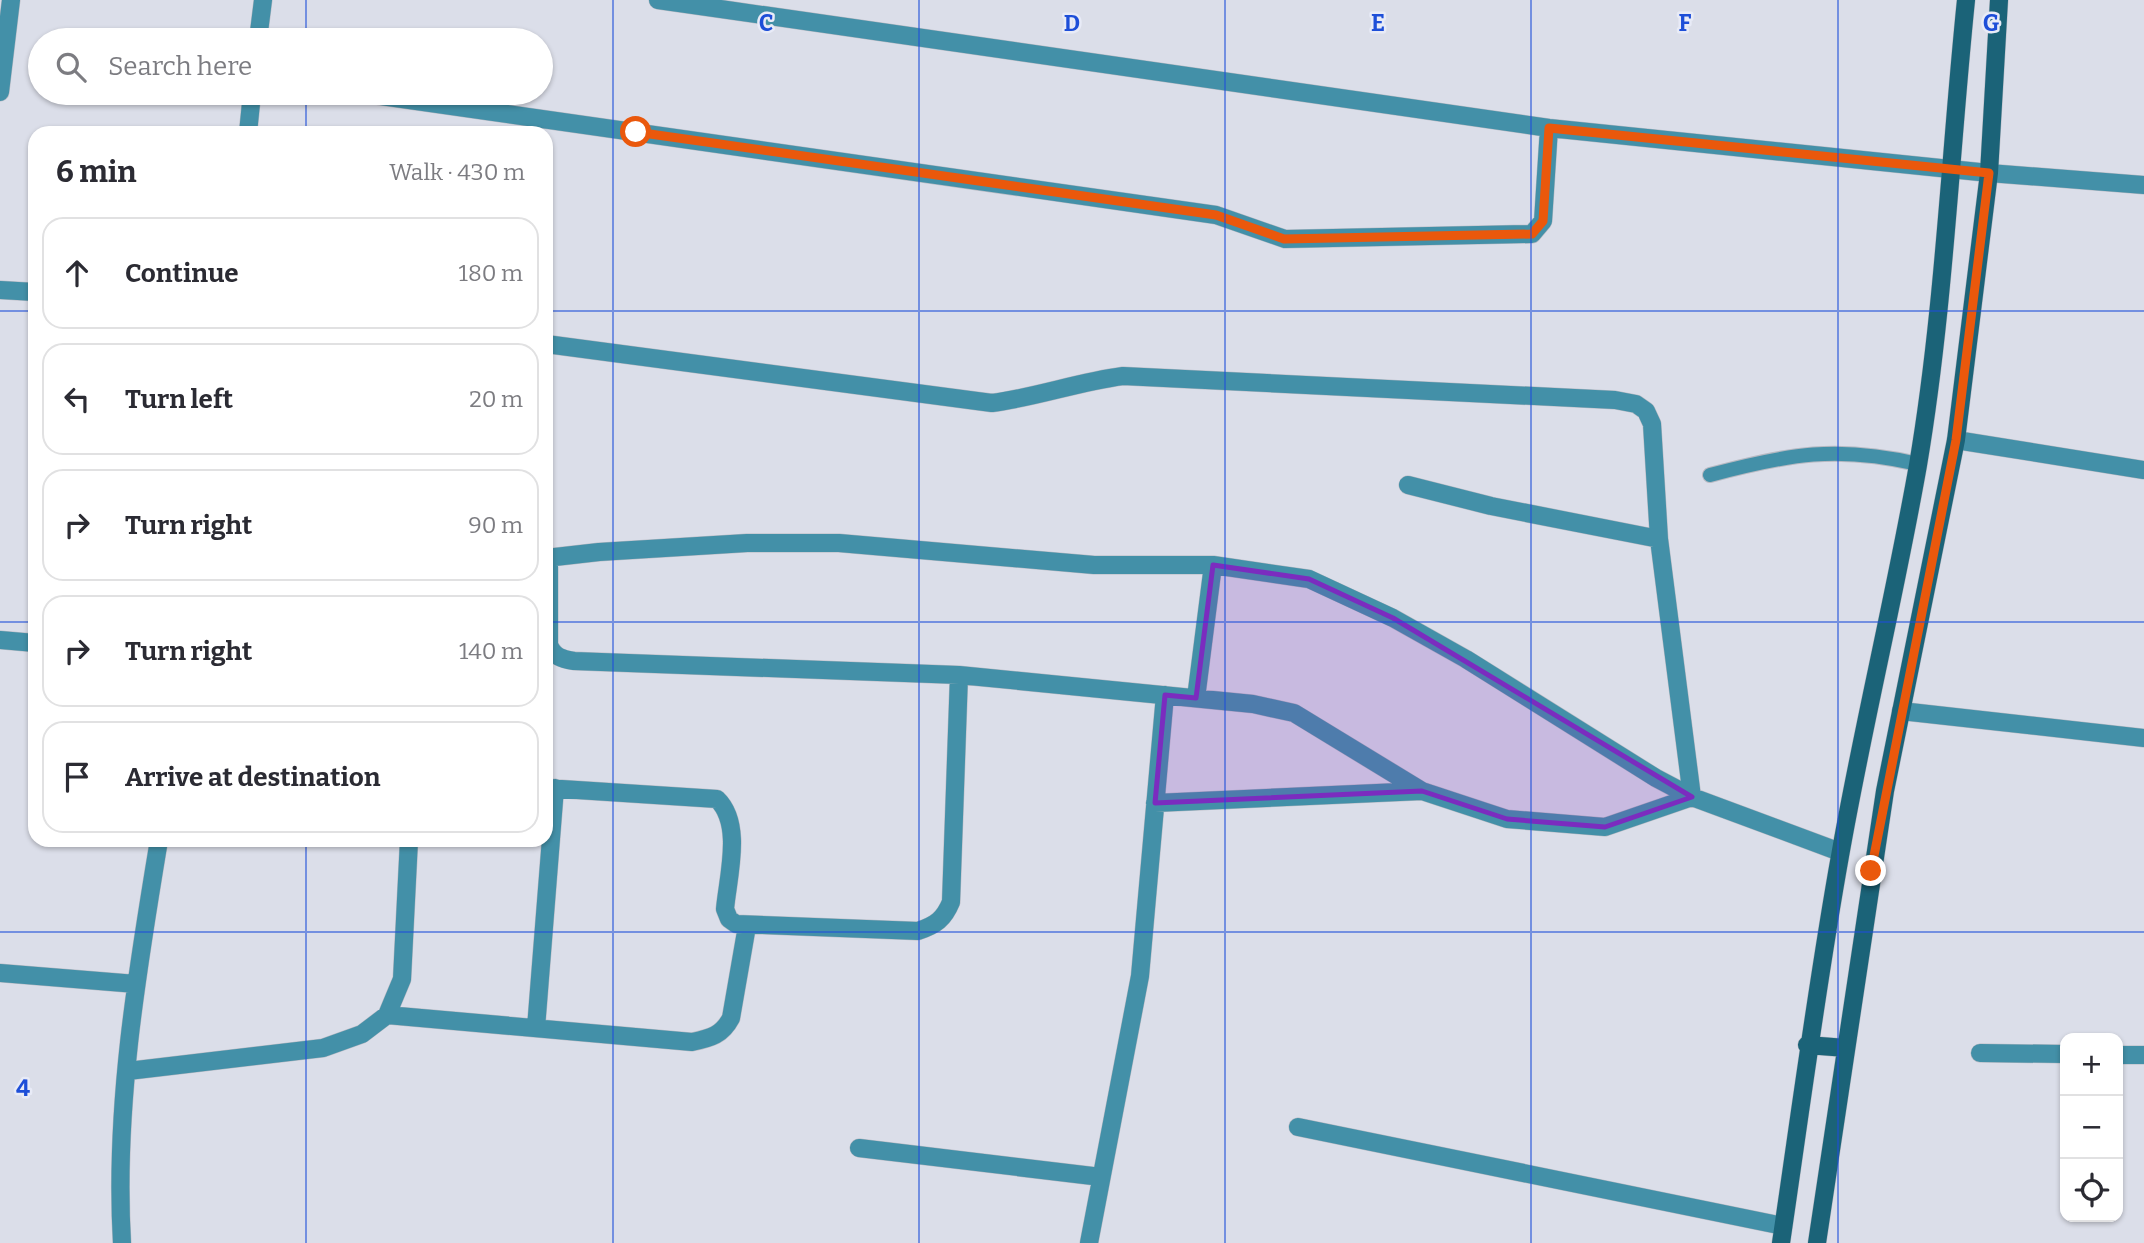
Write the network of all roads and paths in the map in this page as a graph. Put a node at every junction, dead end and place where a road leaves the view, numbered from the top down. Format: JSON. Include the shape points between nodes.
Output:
{"nodes":[{"id":1,"x":11,"y":0,"type":"edge"},
{"id":2,"x":263,"y":0,"type":"edge"},
{"id":3,"x":658,"y":0,"type":"edge"},
{"id":4,"x":1966,"y":0,"type":"edge"},
{"id":5,"x":1998,"y":0,"type":"edge"},
{"id":6,"x":260,"y":28,"type":"edge"},
{"id":7,"x":0,"y":92,"type":"edge"},
{"id":8,"x":251,"y":105,"type":"edge"},
{"id":9,"x":444,"y":105,"type":"edge"},
{"id":10,"x":249,"y":126,"type":"edge"},
{"id":11,"x":1549,"y":128,"type":"junction"},
{"id":12,"x":1949,"y":167,"type":"junction"},
{"id":13,"x":1989,"y":173,"type":"junction"},
{"id":14,"x":2144,"y":185,"type":"edge"},
{"id":15,"x":0,"y":290,"type":"edge"},
{"id":16,"x":28,"y":292,"type":"edge"},
{"id":17,"x":553,"y":345,"type":"edge"},
{"id":18,"x":1956,"y":440,"type":"junction"},
{"id":19,"x":1918,"y":464,"type":"junction"},
{"id":20,"x":2144,"y":470,"type":"edge"},
{"id":21,"x":1710,"y":475,"type":"dead end"},
{"id":22,"x":1408,"y":485,"type":"dead end"},
{"id":23,"x":1659,"y":539,"type":"junction"},
{"id":24,"x":553,"y":558,"type":"edge"},
{"id":25,"x":1213,"y":565,"type":"junction"},
{"id":26,"x":0,"y":639,"type":"edge"},
{"id":27,"x":28,"y":642,"type":"edge"},
{"id":28,"x":553,"y":653,"type":"edge"},
{"id":29,"x":959,"y":675,"type":"junction"},
{"id":30,"x":1165,"y":695,"type":"junction"},
{"id":31,"x":1196,"y":698,"type":"junction"},
{"id":32,"x":1901,"y":711,"type":"junction"},
{"id":33,"x":2144,"y":738,"type":"edge"},
{"id":34,"x":553,"y":788,"type":"edge"},
{"id":35,"x":1422,"y":790,"type":"junction"},
{"id":36,"x":1692,"y":797,"type":"junction"},
{"id":37,"x":1155,"y":803,"type":"junction"},
{"id":38,"x":158,"y":847,"type":"edge"},
{"id":39,"x":409,"y":847,"type":"edge"},
{"id":40,"x":547,"y":847,"type":"edge"},
{"id":41,"x":1840,"y":852,"type":"junction"},
{"id":42,"x":747,"y":926,"type":"junction"},
{"id":43,"x":0,"y":973,"type":"edge"},
{"id":44,"x":135,"y":984,"type":"junction"},
{"id":45,"x":387,"y":1014,"type":"junction"},
{"id":46,"x":536,"y":1028,"type":"junction"},
{"id":47,"x":1807,"y":1045,"type":"junction"},
{"id":48,"x":1846,"y":1048,"type":"junction"},
{"id":49,"x":1980,"y":1053,"type":"dead end"},
{"id":50,"x":2060,"y":1054,"type":"edge"},
{"id":51,"x":2123,"y":1055,"type":"edge"},
{"id":52,"x":2144,"y":1055,"type":"edge"},
{"id":53,"x":128,"y":1071,"type":"junction"},
{"id":54,"x":1298,"y":1127,"type":"dead end"},
{"id":55,"x":859,"y":1148,"type":"dead end"},
{"id":56,"x":1101,"y":1177,"type":"junction"},
{"id":57,"x":1782,"y":1234,"type":"edge"},
{"id":58,"x":122,"y":1243,"type":"edge"},
{"id":59,"x":1088,"y":1243,"type":"edge"},
{"id":60,"x":1816,"y":1243,"type":"edge"}],
"edges":[{"from":1,"to":7,"type":"street"},
{"from":2,"to":6,"type":"street"},
{"from":3,"to":11,"type":"street"},
{"from":4,"to":12,"type":"main road"},
{"from":5,"to":13,"type":"main road"},
{"from":8,"to":10,"type":"street"},
{"from":9,"to":11,"type":"street","via":[[1216,215],[1284,239],[1532,234],[1543,221]]},
{"from":11,"to":12,"type":"street"},
{"from":12,"to":13,"type":"street"},
{"from":12,"to":19,"type":"main road","via":[[1941,290]]},
{"from":13,"to":14,"type":"street"},
{"from":13,"to":18,"type":"main road"},
{"from":15,"to":16,"type":"street"},
{"from":17,"to":23,"type":"street","via":[[992,402],[1123,376],[1561,396],[1636,404],[1646,411],[1652,425]]},
{"from":18,"to":20,"type":"street"},
{"from":18,"to":32,"type":"main road"},
{"from":19,"to":21,"type":"lane","via":[[1872,454],[1818,453],[1770,459]]},
{"from":19,"to":41,"type":"main road"},
{"from":22,"to":23,"type":"street"},
{"from":23,"to":36,"type":"street"},
{"from":24,"to":25,"type":"street","via":[[747,543],[839,543],[1094,565]]},
{"from":25,"to":31,"type":"street"},
{"from":25,"to":36,"type":"street","via":[[1309,579],[1393,618]]},
{"from":26,"to":27,"type":"street"},
{"from":28,"to":29,"type":"street","via":[[561,659]]},
{"from":29,"to":30,"type":"street"},
{"from":29,"to":42,"type":"street","via":[[951,902],[945,917],[918,931]]},
{"from":30,"to":31,"type":"street"},
{"from":30,"to":37,"type":"street"},
{"from":31,"to":35,"type":"street","via":[[1294,713]]},
{"from":32,"to":33,"type":"street"},
{"from":32,"to":48,"type":"main road"},
{"from":34,"to":42,"type":"street","via":[[717,799],[732,822],[725,909],[729,919]]},
{"from":35,"to":36,"type":"street","via":[[1507,819],[1605,827]]},
{"from":35,"to":37,"type":"street"},
{"from":36,"to":41,"type":"street"},
{"from":37,"to":56,"type":"street","via":[[1140,976]]},
{"from":38,"to":44,"type":"street"},
{"from":39,"to":45,"type":"street","via":[[402,979]]},
{"from":40,"to":46,"type":"street"},
{"from":41,"to":47,"type":"main road"},
{"from":42,"to":46,"type":"street","via":[[732,1018],[713,1038],[692,1042]]},
{"from":43,"to":44,"type":"street"},
{"from":44,"to":53,"type":"street"},
{"from":45,"to":46,"type":"street"},
{"from":45,"to":53,"type":"street","via":[[362,1034],[323,1048]]},
{"from":47,"to":48,"type":"main road"},
{"from":47,"to":57,"type":"main road"},
{"from":48,"to":60,"type":"main road"},
{"from":49,"to":50,"type":"street"},
{"from":51,"to":52,"type":"street"},
{"from":53,"to":58,"type":"street","via":[[119,1187]]},
{"from":54,"to":57,"type":"street"},
{"from":55,"to":56,"type":"street"},
{"from":56,"to":59,"type":"street"}]}
